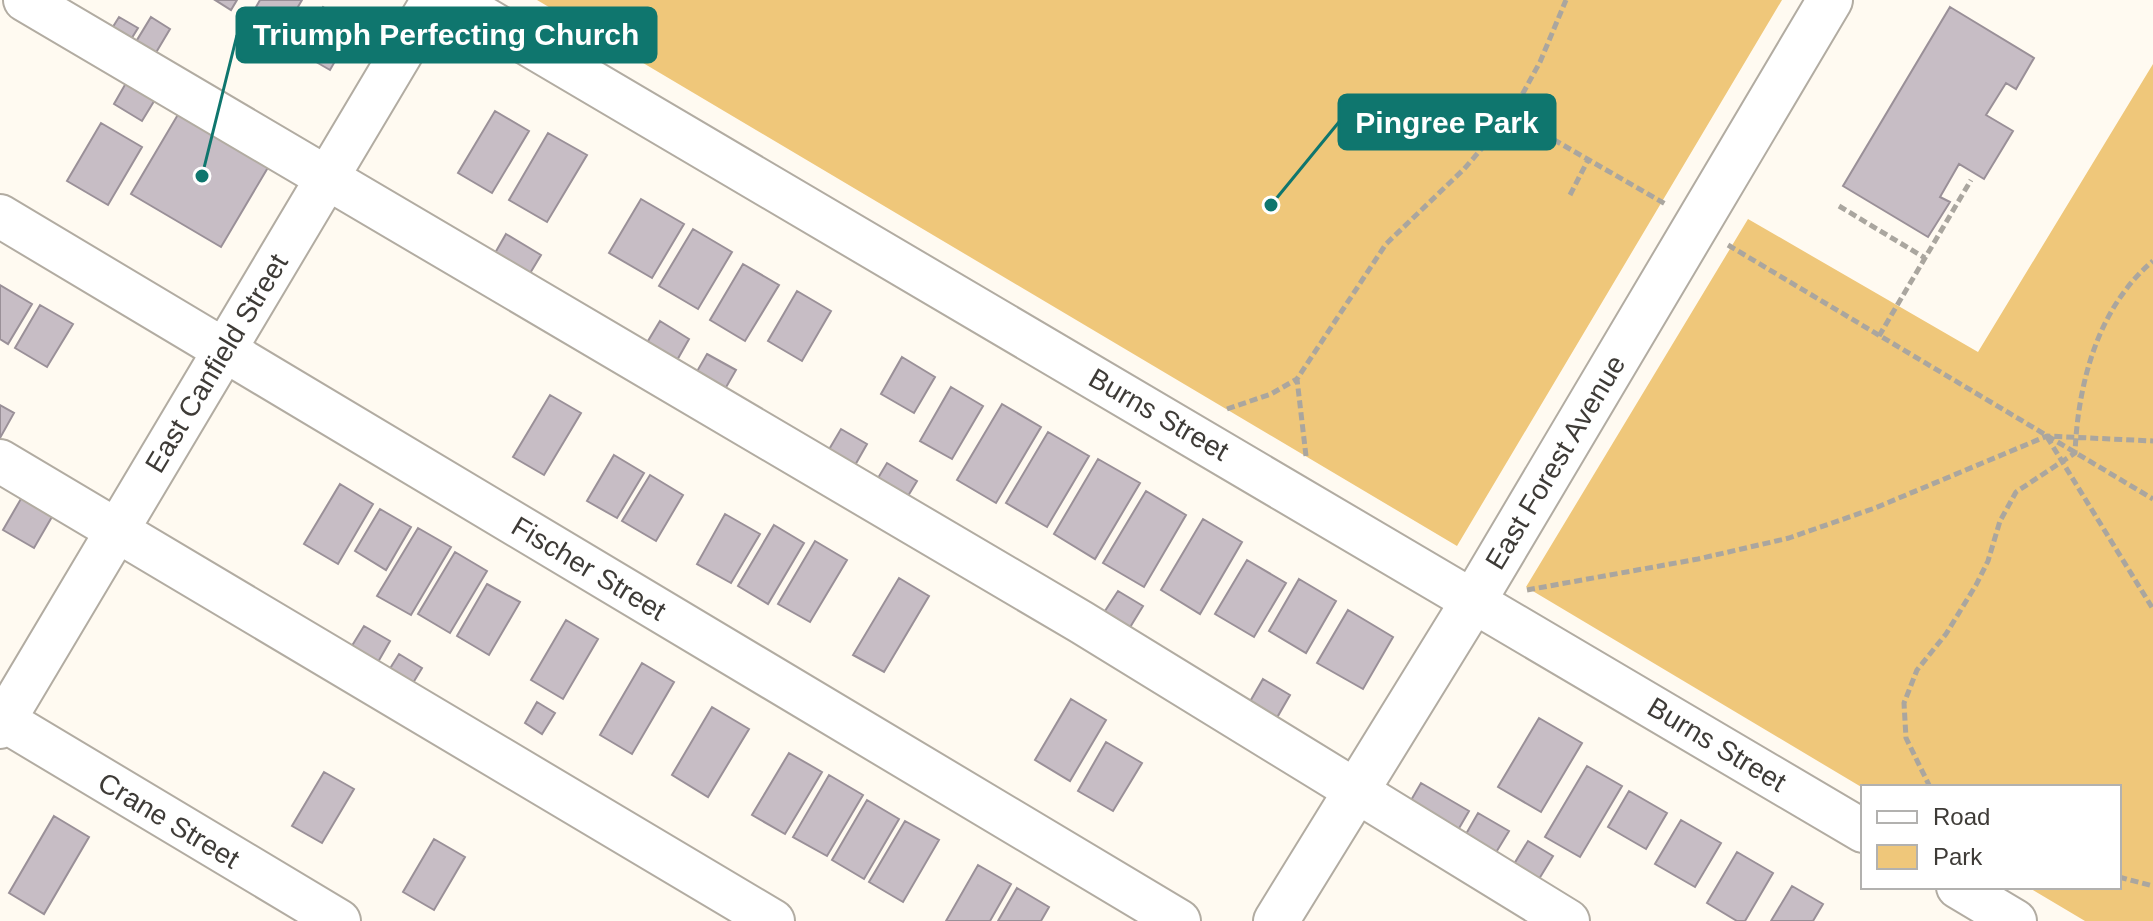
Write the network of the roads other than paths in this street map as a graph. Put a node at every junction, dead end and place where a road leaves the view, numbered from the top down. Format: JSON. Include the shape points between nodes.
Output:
{"nodes":[{"id":1,"x":25,"y":0,"type":"edge"},
{"id":2,"x":433,"y":0,"type":"edge"},
{"id":3,"x":453,"y":0,"type":"edge"},
{"id":4,"x":1830,"y":0,"type":"edge"},
{"id":5,"x":326,"y":178,"type":"junction"},
{"id":6,"x":0,"y":216,"type":"edge"},
{"id":7,"x":224,"y":350,"type":"junction"},
{"id":8,"x":0,"y":461,"type":"edge"},
{"id":9,"x":117,"y":530,"type":"junction"},
{"id":10,"x":1474,"y":600,"type":"junction"},
{"id":11,"x":1,"y":722,"type":"edge"},
{"id":12,"x":1356,"y":794,"type":"junction"},
{"id":13,"x":1861,"y":830,"type":"edge"},
{"id":14,"x":1961,"y":889,"type":"edge"},
{"id":15,"x":339,"y":921,"type":"edge"},
{"id":16,"x":773,"y":921,"type":"edge"},
{"id":17,"x":1179,"y":921,"type":"edge"},
{"id":18,"x":1276,"y":921,"type":"edge"},
{"id":19,"x":1568,"y":921,"type":"edge"},
{"id":20,"x":2015,"y":921,"type":"edge"}],
"edges":[{"from":1,"to":5,"type":"street"},
{"from":2,"to":5,"type":"street","name":"East Canfield Street"},
{"from":3,"to":10,"type":"street","name":"Burns Street"},
{"from":4,"to":10,"type":"main road","name":"East Forest Avenue"},
{"from":5,"to":7,"type":"street","name":"East Canfield Street"},
{"from":5,"to":12,"type":"street","via":[[1081,622]]},
{"from":6,"to":7,"type":"street","name":"Fischer Street"},
{"from":7,"to":9,"type":"street","name":"East Canfield Street"},
{"from":7,"to":17,"type":"street","name":"Fischer Street"},
{"from":8,"to":9,"type":"street"},
{"from":9,"to":11,"type":"street","name":"East Canfield Street"},
{"from":9,"to":16,"type":"street"},
{"from":10,"to":12,"type":"main road","name":"East Forest Avenue"},
{"from":10,"to":13,"type":"street","name":"Burns Street"},
{"from":11,"to":15,"type":"street","name":"Crane Street"},
{"from":12,"to":18,"type":"main road","name":"East Forest Avenue"},
{"from":12,"to":19,"type":"street"},
{"from":14,"to":20,"type":"street"}]}
